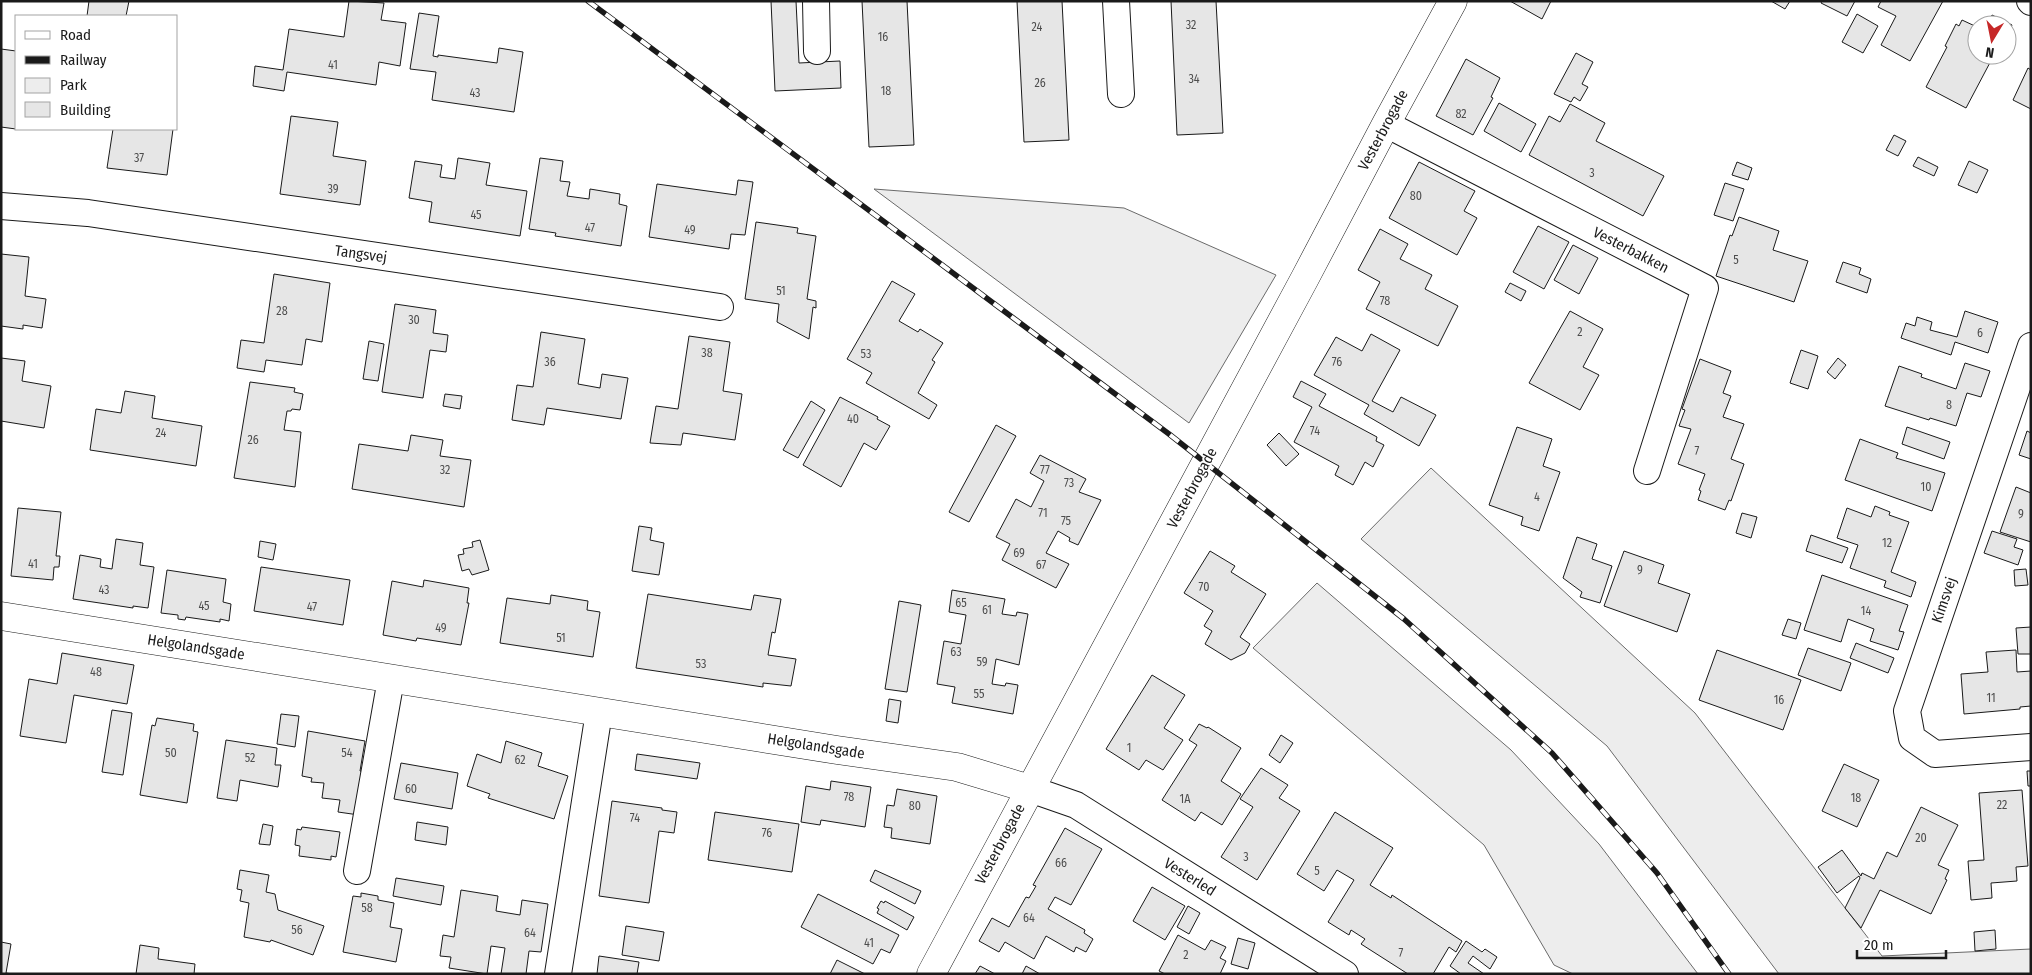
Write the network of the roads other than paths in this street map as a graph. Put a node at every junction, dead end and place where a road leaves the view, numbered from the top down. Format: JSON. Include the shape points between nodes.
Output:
{"nodes":[{"id":1,"x":816,"y":1,"type":"edge"},
{"id":2,"x":1116,"y":1,"type":"edge"},
{"id":3,"x":1453,"y":1,"type":"edge"},
{"id":4,"x":817,"y":51,"type":"dead end"},
{"id":5,"x":1121,"y":94,"type":"dead end"},
{"id":6,"x":1386,"y":124,"type":"junction"},
{"id":7,"x":1,"y":206,"type":"edge"},
{"id":8,"x":720,"y":307,"type":"dead end"},
{"id":9,"x":2031,"y":346,"type":"edge"},
{"id":10,"x":1647,"y":471,"type":"dead end"},
{"id":11,"x":1,"y":616,"type":"edge"},
{"id":12,"x":391,"y":678,"type":"junction"},
{"id":13,"x":599,"y":712,"type":"junction"},
{"id":14,"x":2031,"y":747,"type":"edge"},
{"id":15,"x":1030,"y":789,"type":"junction"},
{"id":16,"x":357,"y":871,"type":"dead end"},
{"id":17,"x":558,"y":974,"type":"edge"},
{"id":18,"x":930,"y":974,"type":"edge"},
{"id":19,"x":1345,"y":974,"type":"edge"}],
"edges":[{"from":1,"to":4,"type":"street"},
{"from":2,"to":5,"type":"street"},
{"from":3,"to":6,"type":"street","name":"Vesterbrogade"},
{"from":6,"to":10,"type":"street","name":"Vesterbakken","via":[[1705,288]]},
{"from":6,"to":15,"type":"street","name":"Vesterbrogade"},
{"from":7,"to":8,"type":"street","name":"Tangsvej","via":[[88,213]]},
{"from":9,"to":14,"type":"street","name":"Kimsvej","via":[[1907,710],[1912,738],[1935,754]]},
{"from":11,"to":12,"type":"street","name":"Helgolandsgade"},
{"from":12,"to":13,"type":"street","name":"Helgolandsgade"},
{"from":12,"to":16,"type":"street"},
{"from":13,"to":15,"type":"street","name":"Helgolandsgade","via":[[957,767]]},
{"from":13,"to":17,"type":"street"},
{"from":15,"to":18,"type":"street","name":"Vesterbrogade"},
{"from":15,"to":19,"type":"street","name":"Vesterled","via":[[1076,805]]}]}
